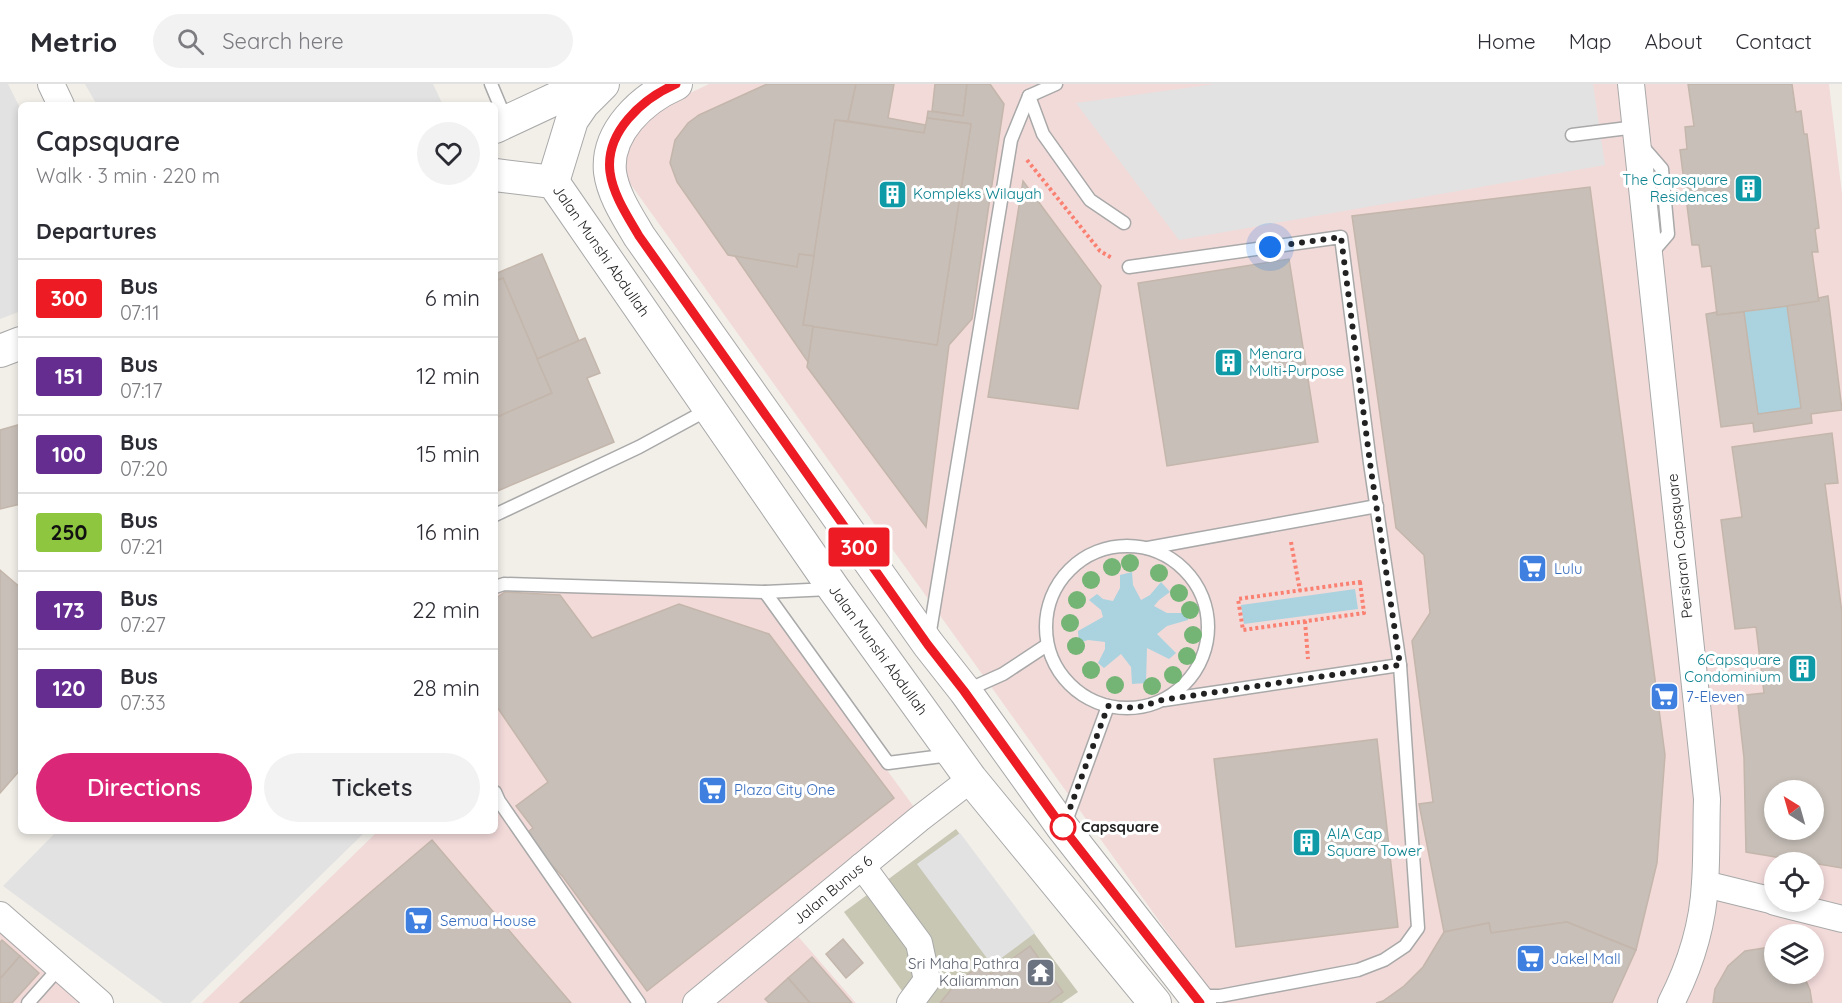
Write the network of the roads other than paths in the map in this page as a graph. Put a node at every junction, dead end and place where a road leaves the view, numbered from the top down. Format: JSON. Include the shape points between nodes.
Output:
{"nodes":[{"id":1,"x":51,"y":84,"type":"edge"},
{"id":2,"x":491,"y":84,"type":"edge"},
{"id":3,"x":587,"y":84,"type":"edge"},
{"id":4,"x":603,"y":84,"type":"edge"},
{"id":5,"x":676,"y":84,"type":"edge"},
{"id":6,"x":1056,"y":84,"type":"edge"},
{"id":7,"x":1631,"y":84,"type":"edge"},
{"id":8,"x":1029,"y":96,"type":"junction"},
{"id":9,"x":60,"y":102,"type":"edge"},
{"id":10,"x":496,"y":102,"type":"edge"},
{"id":11,"x":501,"y":124,"type":"edge"},
{"id":12,"x":1637,"y":134,"type":"junction"},
{"id":13,"x":1572,"y":135,"type":"dead end"},
{"id":14,"x":498,"y":175,"type":"edge"},
{"id":15,"x":553,"y":182,"type":"junction"},
{"id":16,"x":1124,"y":223,"type":"dead end"},
{"id":17,"x":1129,"y":267,"type":"road end"},
{"id":18,"x":18,"y":344,"type":"edge"},
{"id":19,"x":0,"y":351,"type":"edge"},
{"id":20,"x":710,"y":409,"type":"junction"},
{"id":21,"x":1377,"y":506,"type":"junction"},
{"id":22,"x":498,"y":514,"type":"edge"},
{"id":23,"x":1148,"y":548,"type":"junction"},
{"id":24,"x":498,"y":586,"type":"edge"},
{"id":25,"x":834,"y":589,"type":"junction"},
{"id":26,"x":765,"y":592,"type":"junction"},
{"id":27,"x":928,"y":645,"type":"junction"},
{"id":28,"x":1047,"y":645,"type":"junction"},
{"id":29,"x":1400,"y":665,"type":"junction"},
{"id":30,"x":964,"y":691,"type":"junction"},
{"id":31,"x":1162,"y":700,"type":"junction"},
{"id":32,"x":1108,"y":706,"type":"junction"},
{"id":33,"x":963,"y":767,"type":"junction"},
{"id":34,"x":498,"y":799,"type":"edge"},
{"id":35,"x":1063,"y":828,"type":"junction"},
{"id":36,"x":862,"y":866,"type":"junction"},
{"id":37,"x":1705,"y":884,"type":"junction"},
{"id":38,"x":1764,"y":899,"type":"edge"},
{"id":39,"x":1814,"y":912,"type":"edge"},
{"id":40,"x":0,"y":915,"type":"edge"},
{"id":41,"x":1842,"y":919,"type":"edge"},
{"id":42,"x":60,"y":967,"type":"junction"},
{"id":43,"x":1144,"y":998,"type":"edge"},
{"id":44,"x":1197,"y":1000,"type":"edge"},
{"id":45,"x":28,"y":1003,"type":"edge"},
{"id":46,"x":100,"y":1003,"type":"edge"},
{"id":47,"x":639,"y":1003,"type":"edge"},
{"id":48,"x":696,"y":1003,"type":"edge"},
{"id":49,"x":910,"y":1003,"type":"edge"},
{"id":50,"x":1671,"y":1003,"type":"edge"}],
"edges":[{"from":1,"to":9,"type":"street"},
{"from":2,"to":10,"type":"lane"},
{"from":3,"to":11,"type":"street"},
{"from":4,"to":15,"type":"street","via":[[572,120]]},
{"from":5,"to":27,"type":"street","via":[[648,101],[620,129],[612,147],[610,172],[621,204],[639,236]]},
{"from":6,"to":8,"type":"lane"},
{"from":7,"to":12,"type":"street","name":"Persiaran Capsquare"},
{"from":8,"to":16,"type":"lane","via":[[1043,134],[1090,200]]},
{"from":8,"to":27,"type":"lane","via":[[1011,140]]},
{"from":12,"to":13,"type":"lane"},
{"from":12,"to":37,"type":"street","name":"Persiaran Capsquare","via":[[1707,799]]},
{"from":14,"to":15,"type":"street","name":"Jalan Munshi Abdullah"},
{"from":15,"to":20,"type":"street","name":"Jalan Munshi Abdullah"},
{"from":17,"to":21,"type":"lane","via":[[1341,237]]},
{"from":18,"to":19,"type":"street"},
{"from":20,"to":22,"type":"lane"},
{"from":20,"to":25,"type":"street","name":"Jalan Munshi Abdullah"},
{"from":21,"to":23,"type":"lane"},
{"from":21,"to":29,"type":"lane"},
{"from":23,"to":28,"type":"lane","via":[[1121,545],[1094,552],[1070,568],[1053,590],[1046,617]]},
{"from":23,"to":31,"type":"lane","via":[[1174,560],[1194,579],[1205,605],[1208,633],[1201,660],[1185,683]]},
{"from":24,"to":26,"type":"lane"},
{"from":25,"to":26,"type":"lane"},
{"from":25,"to":33,"type":"street","name":"Jalan Munshi Abdullah"},
{"from":26,"to":33,"type":"lane","via":[[888,763]]},
{"from":27,"to":30,"type":"street"},
{"from":28,"to":30,"type":"lane","via":[[1003,674]]},
{"from":28,"to":32,"type":"lane","via":[[1054,666],[1068,684],[1086,698]]},
{"from":29,"to":31,"type":"lane"},
{"from":29,"to":44,"type":"lane","via":[[1418,928],[1405,946],[1358,970]]},
{"from":30,"to":35,"type":"street"},
{"from":31,"to":32,"type":"lane","via":[[1136,708]]},
{"from":32,"to":35,"type":"lane"},
{"from":33,"to":36,"type":"street","name":"Jalan Bunus 6"},
{"from":33,"to":43,"type":"street","name":"Jalan Munshi Abdullah"},
{"from":34,"to":47,"type":"lane"},
{"from":35,"to":44,"type":"street"},
{"from":36,"to":48,"type":"street","name":"Jalan Bunus 6"},
{"from":36,"to":49,"type":"street","via":[[919,943],[927,980]]},
{"from":37,"to":38,"type":"street"},
{"from":37,"to":50,"type":"street","name":"Persiaran Capsquare","via":[[1696,936]]},
{"from":39,"to":41,"type":"street"},
{"from":40,"to":42,"type":"street"},
{"from":42,"to":45,"type":"lane"},
{"from":42,"to":46,"type":"street"}]}
